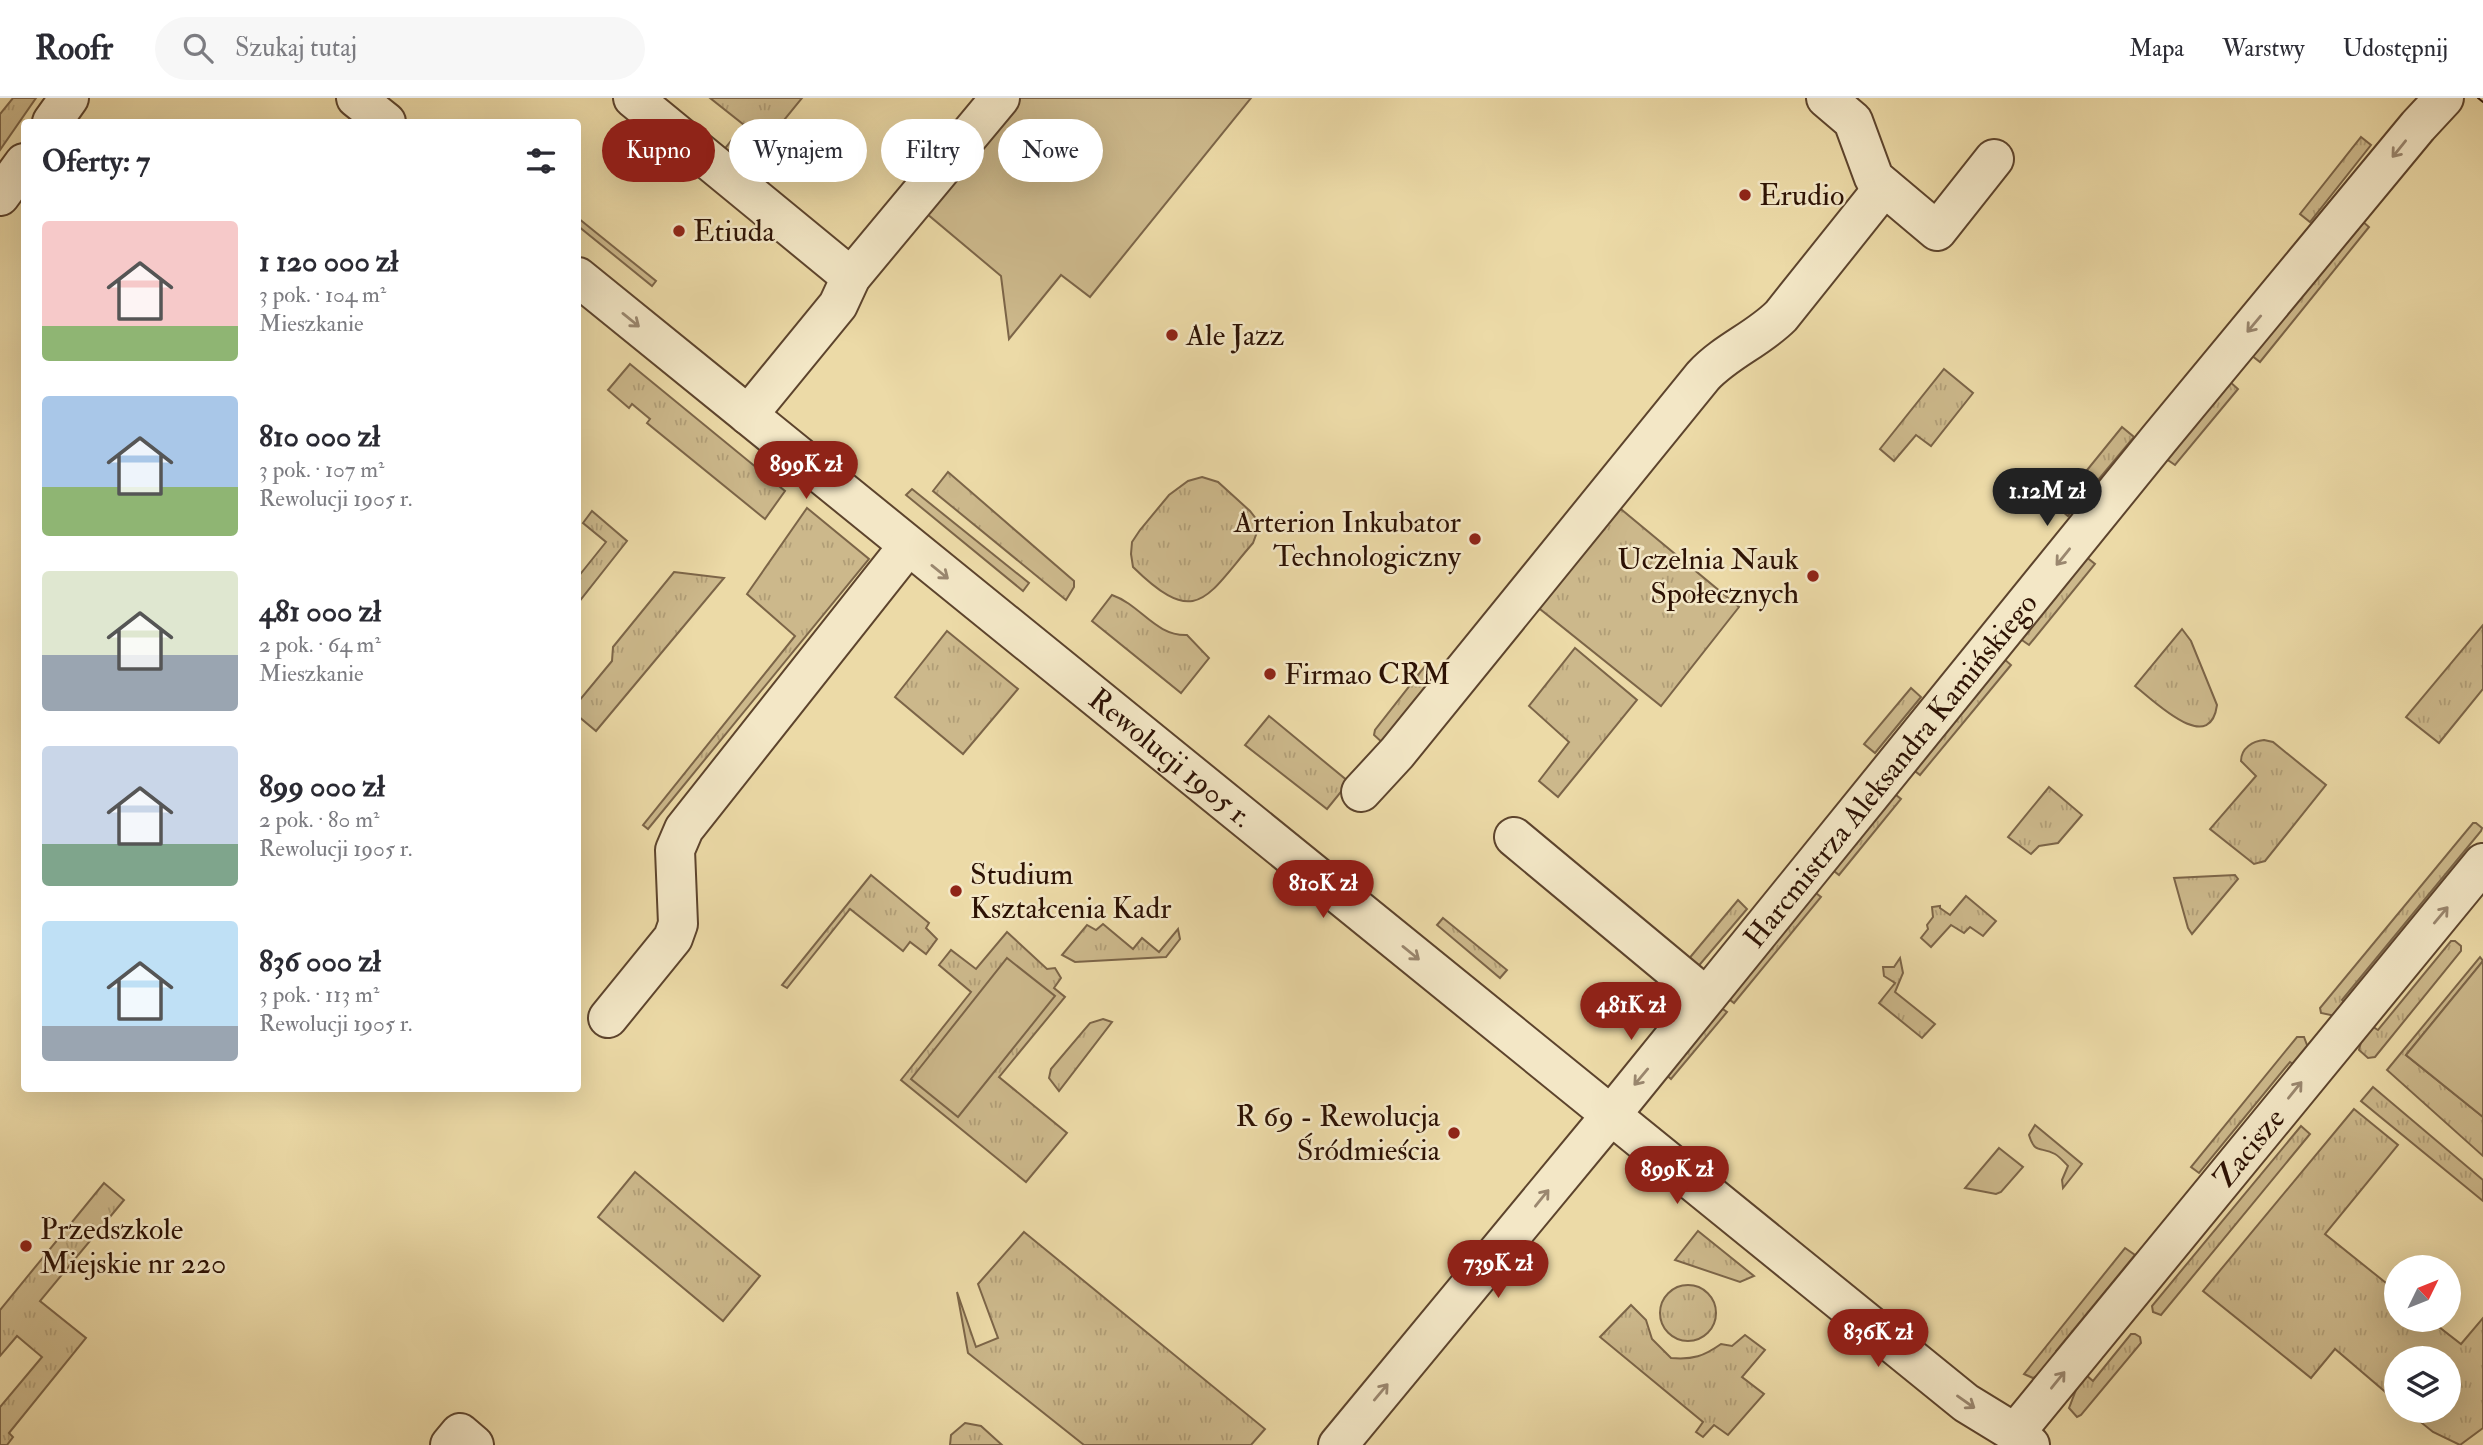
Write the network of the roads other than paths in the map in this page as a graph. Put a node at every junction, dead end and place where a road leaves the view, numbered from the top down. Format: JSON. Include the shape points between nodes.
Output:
{"nodes":[{"id":1,"x":69,"y":98,"type":"edge"},
{"id":2,"x":356,"y":98,"type":"edge"},
{"id":3,"x":633,"y":98,"type":"edge"},
{"id":4,"x":1000,"y":98,"type":"edge"},
{"id":5,"x":1826,"y":98,"type":"edge"},
{"id":6,"x":2444,"y":98,"type":"edge"},
{"id":7,"x":54,"y":119,"type":"edge"},
{"id":8,"x":382,"y":119,"type":"edge"},
{"id":9,"x":1994,"y":159,"type":"dead end"},
{"id":10,"x":21,"y":167,"type":"edge"},
{"id":11,"x":1884,"y":187,"type":"junction"},
{"id":12,"x":0,"y":196,"type":"edge"},
{"id":13,"x":851,"y":277,"type":"junction"},
{"id":14,"x":581,"y":279,"type":"edge"},
{"id":15,"x":748,"y":415,"type":"junction"},
{"id":16,"x":908,"y":546,"type":"junction"},
{"id":17,"x":1361,"y":792,"type":"dead end"},
{"id":18,"x":1514,"y":837,"type":"dead end"},
{"id":19,"x":2483,"y":863,"type":"edge"},
{"id":20,"x":1705,"y":996,"type":"junction"},
{"id":21,"x":608,"y":1018,"type":"dead end"},
{"id":22,"x":1611,"y":1115,"type":"junction"},
{"id":23,"x":2022,"y":1439,"type":"edge"},
{"id":24,"x":450,"y":1445,"type":"edge"},
{"id":25,"x":474,"y":1445,"type":"edge"},
{"id":26,"x":1338,"y":1445,"type":"edge"}],
"edges":[{"from":1,"to":7,"type":"street"},
{"from":2,"to":8,"type":"street"},
{"from":3,"to":13,"type":"street"},
{"from":4,"to":13,"type":"street"},
{"from":5,"to":11,"type":"street","via":[[1853,121],[1872,174]]},
{"from":6,"to":20,"type":"street","name":"Harcmistrza Aleksandra Kamińskiego","one_way":true,"via":[[2167,428]]},
{"from":9,"to":11,"type":"street","via":[[1937,231]]},
{"from":10,"to":12,"type":"street"},
{"from":11,"to":17,"type":"street","via":[[1781,316],[1703,376]]},
{"from":13,"to":15,"type":"street","via":[[838,305]]},
{"from":14,"to":15,"type":"street","name":"Rewolucji 1905 r.","one_way":true},
{"from":15,"to":16,"type":"street","name":"Rewolucji 1905 r."},
{"from":16,"to":21,"type":"street","via":[[684,828],[675,850],[676,931]]},
{"from":16,"to":22,"type":"street","name":"Rewolucji 1905 r.","one_way":true},
{"from":18,"to":20,"type":"street"},
{"from":23,"to":19,"type":"street","name":"Zacisze","one_way":true},
{"from":20,"to":22,"type":"street","name":"Harcmistrza Aleksandra Kamińskiego","one_way":true},
{"from":22,"to":23,"type":"street","name":"Rewolucji 1905 r.","one_way":true,"via":[[1966,1403]]},
{"from":26,"to":22,"type":"street","name":"Harcmistrza Aleksandra Kamińskiego","one_way":true},
{"from":24,"to":25,"type":"street","via":[[460,1433]]}]}
